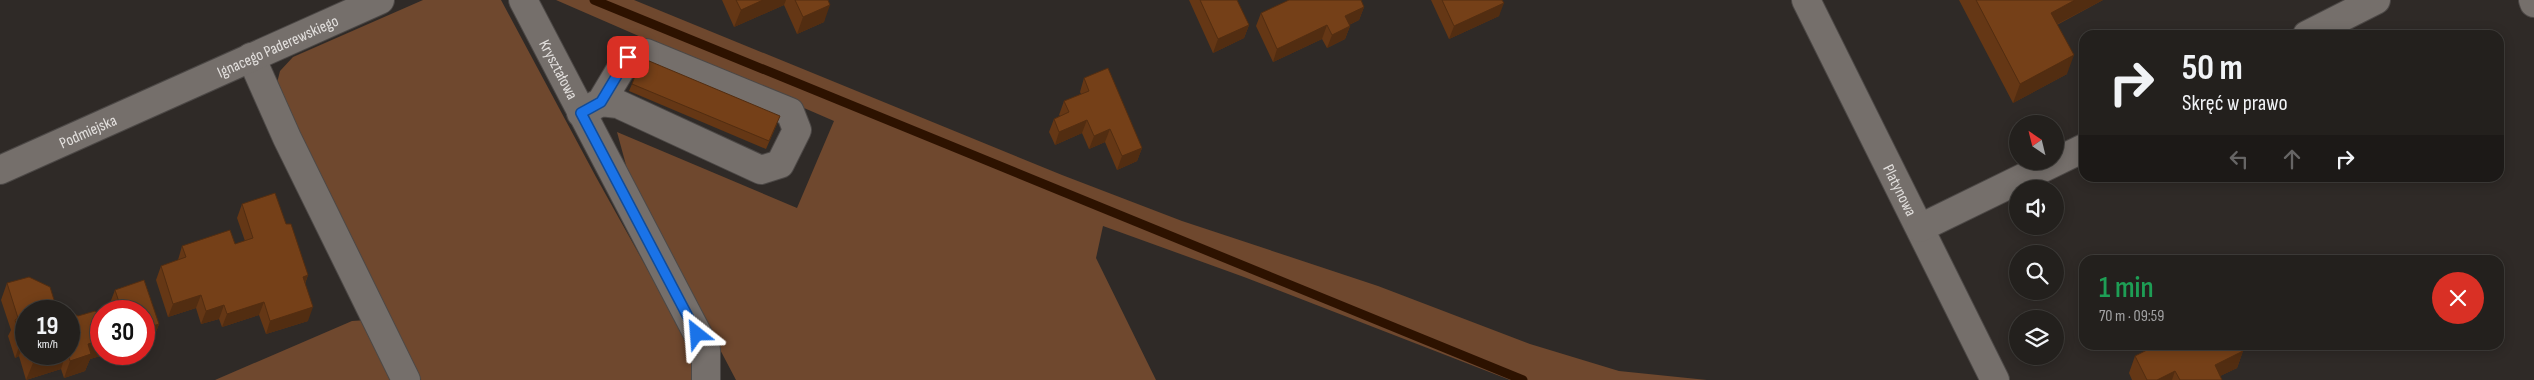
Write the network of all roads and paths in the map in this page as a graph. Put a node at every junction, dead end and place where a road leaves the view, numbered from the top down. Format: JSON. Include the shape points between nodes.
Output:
{"nodes":[{"id":1,"x":380,"y":0,"type":"edge"},
{"id":2,"x":523,"y":0,"type":"edge"},
{"id":3,"x":1806,"y":0,"type":"edge"},
{"id":4,"x":2376,"y":0,"type":"edge"},
{"id":5,"x":2317,"y":30,"type":"edge"},
{"id":6,"x":251,"y":57,"type":"junction"},
{"id":7,"x":175,"y":91,"type":"joint"},
{"id":8,"x":591,"y":107,"type":"junction"},
{"id":9,"x":2079,"y":150,"type":"edge"},
{"id":10,"x":0,"y":170,"type":"edge"},
{"id":11,"x":1920,"y":228,"type":"junction"},
{"id":12,"x":406,"y":380,"type":"edge"},
{"id":13,"x":706,"y":380,"type":"edge"},
{"id":14,"x":1995,"y":380,"type":"edge"}],
"edges":[{"from":1,"to":6,"type":"street","name":"Ignacego Paderewskiego"},
{"from":2,"to":8,"type":"street","name":"Kryształowa"},
{"from":3,"to":11,"type":"street","name":"Platynowa"},
{"from":4,"to":5,"type":"street"},
{"from":6,"to":7,"type":"street","name":"Ignacego Paderewskiego"},
{"from":6,"to":12,"type":"street","via":[[287,138]]},
{"from":7,"to":10,"type":"street","name":"Podmiejska"},
{"from":8,"to":8,"type":"street","via":[[618,104],[761,170],[780,164],[797,130],[790,112],[646,53],[628,57]]},
{"from":8,"to":13,"type":"street","name":"Kryształowa","via":[[706,350]]},
{"from":9,"to":11,"type":"street"},
{"from":11,"to":14,"type":"street","name":"Platynowa"}]}
